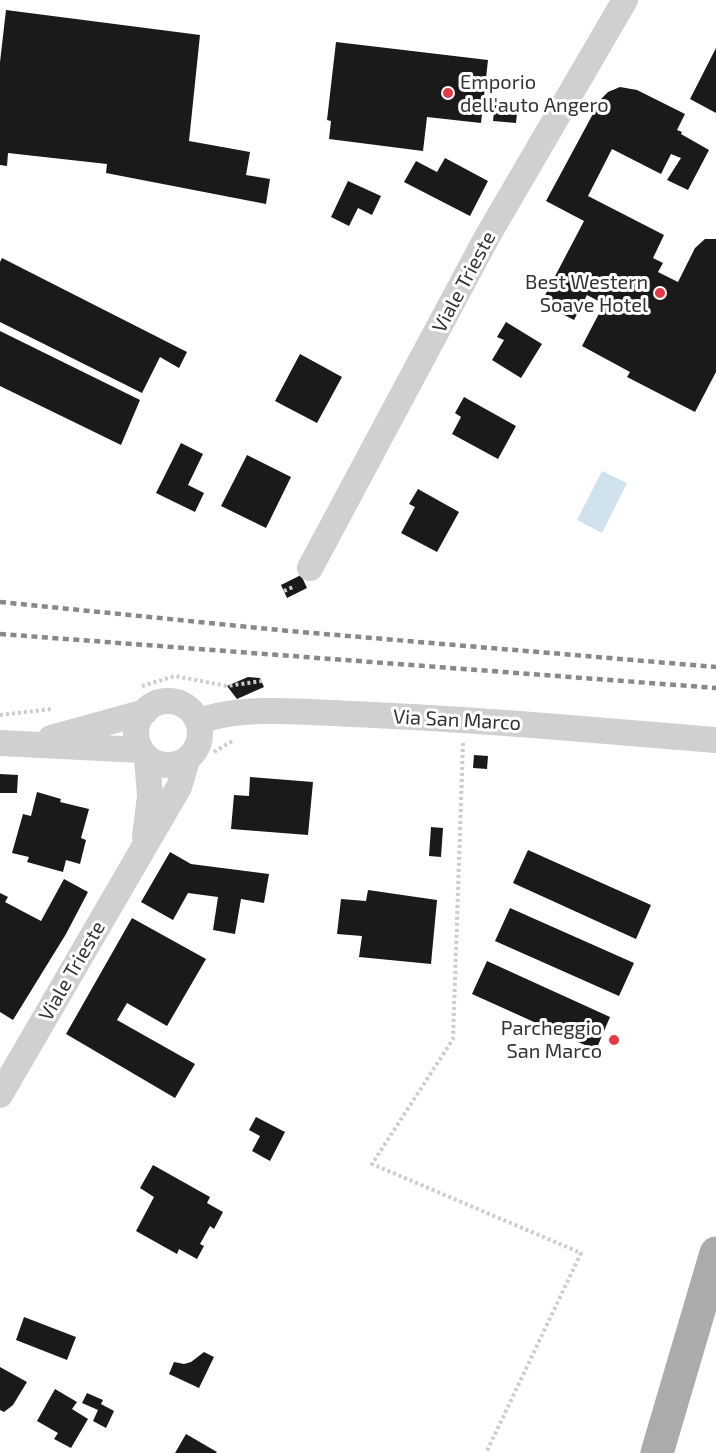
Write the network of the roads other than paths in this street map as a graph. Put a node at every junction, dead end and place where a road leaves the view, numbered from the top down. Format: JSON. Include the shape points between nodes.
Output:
{"nodes":[{"id":1,"x":624,"y":0,"type":"edge"},
{"id":2,"x":310,"y":568,"type":"dead end"},
{"id":3,"x":145,"y":711,"type":"junction"},
{"id":4,"x":198,"y":722,"type":"junction"},
{"id":5,"x":716,"y":740,"type":"edge"},
{"id":6,"x":0,"y":743,"type":"edge"},
{"id":7,"x":31,"y":744,"type":"junction"},
{"id":8,"x":144,"y":754,"type":"junction"},
{"id":9,"x":187,"y":760,"type":"junction"},
{"id":10,"x":144,"y":846,"type":"junction"},
{"id":11,"x":0,"y":1095,"type":"edge"},
{"id":12,"x":716,"y":1253,"type":"edge"},
{"id":13,"x":657,"y":1453,"type":"edge"}],
"edges":[{"from":1,"to":2,"type":"street","name":"Viale Trieste","via":[[487,237]]},
{"from":3,"to":4,"type":"street","via":[[170,701],[187,708]]},
{"from":3,"to":7,"type":"street"},
{"from":3,"to":8,"type":"street","via":[[136,730]]},
{"from":4,"to":5,"type":"street","name":"Via San Marco","via":[[227,713],[288,712],[465,719]]},
{"from":4,"to":9,"type":"street","via":[[197,747]]},
{"from":6,"to":7,"type":"street"},
{"from":7,"to":8,"type":"street"},
{"from":8,"to":9,"type":"street","via":[[167,766]]},
{"from":8,"to":10,"type":"street","name":"Viale Trieste","via":[[150,796]]},
{"from":9,"to":10,"type":"street","name":"Viale Trieste","via":[[179,787]]},
{"from":10,"to":11,"type":"street","name":"Viale Trieste"},
{"from":12,"to":13,"type":"main road"}]}
